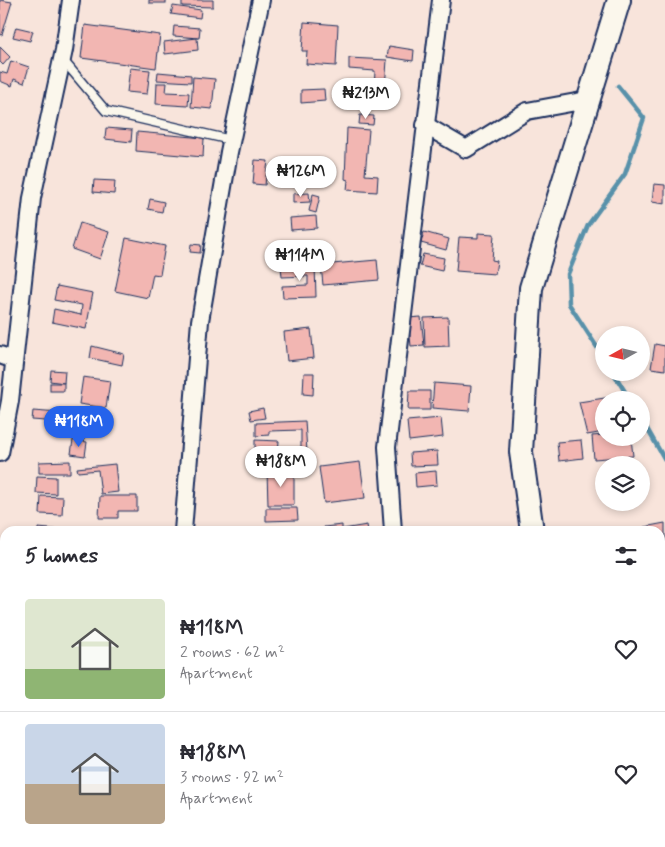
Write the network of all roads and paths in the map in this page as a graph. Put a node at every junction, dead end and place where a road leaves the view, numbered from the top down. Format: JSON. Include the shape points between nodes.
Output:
{"nodes":[{"id":1,"x":71,"y":0,"type":"edge"},
{"id":2,"x":261,"y":0,"type":"edge"},
{"id":3,"x":441,"y":0,"type":"edge"},
{"id":4,"x":619,"y":0,"type":"edge"},
{"id":5,"x":62,"y":59,"type":"junction"},
{"id":6,"x":587,"y":100,"type":"junction"},
{"id":7,"x":425,"y":125,"type":"junction"},
{"id":8,"x":231,"y":140,"type":"junction"},
{"id":9,"x":7,"y":358,"type":"edge"},
{"id":10,"x":0,"y":452,"type":"edge"},
{"id":11,"x":183,"y":526,"type":"edge"},
{"id":12,"x":393,"y":526,"type":"edge"},
{"id":13,"x":531,"y":526,"type":"edge"}],
"edges":[{"from":1,"to":5,"type":"street"},
{"from":2,"to":8,"type":"street"},
{"from":3,"to":7,"type":"street"},
{"from":4,"to":6,"type":"main road"},
{"from":5,"to":8,"type":"lane","via":[[106,111]]},
{"from":5,"to":9,"type":"street","via":[[32,198]]},
{"from":6,"to":7,"type":"street","via":[[528,111],[466,149]]},
{"from":6,"to":13,"type":"main road","via":[[531,288],[521,452]]},
{"from":7,"to":12,"type":"street","via":[[388,447]]},
{"from":8,"to":11,"type":"street","via":[[200,321]]},
{"from":9,"to":10,"type":"street","via":[[10,401]]}]}
